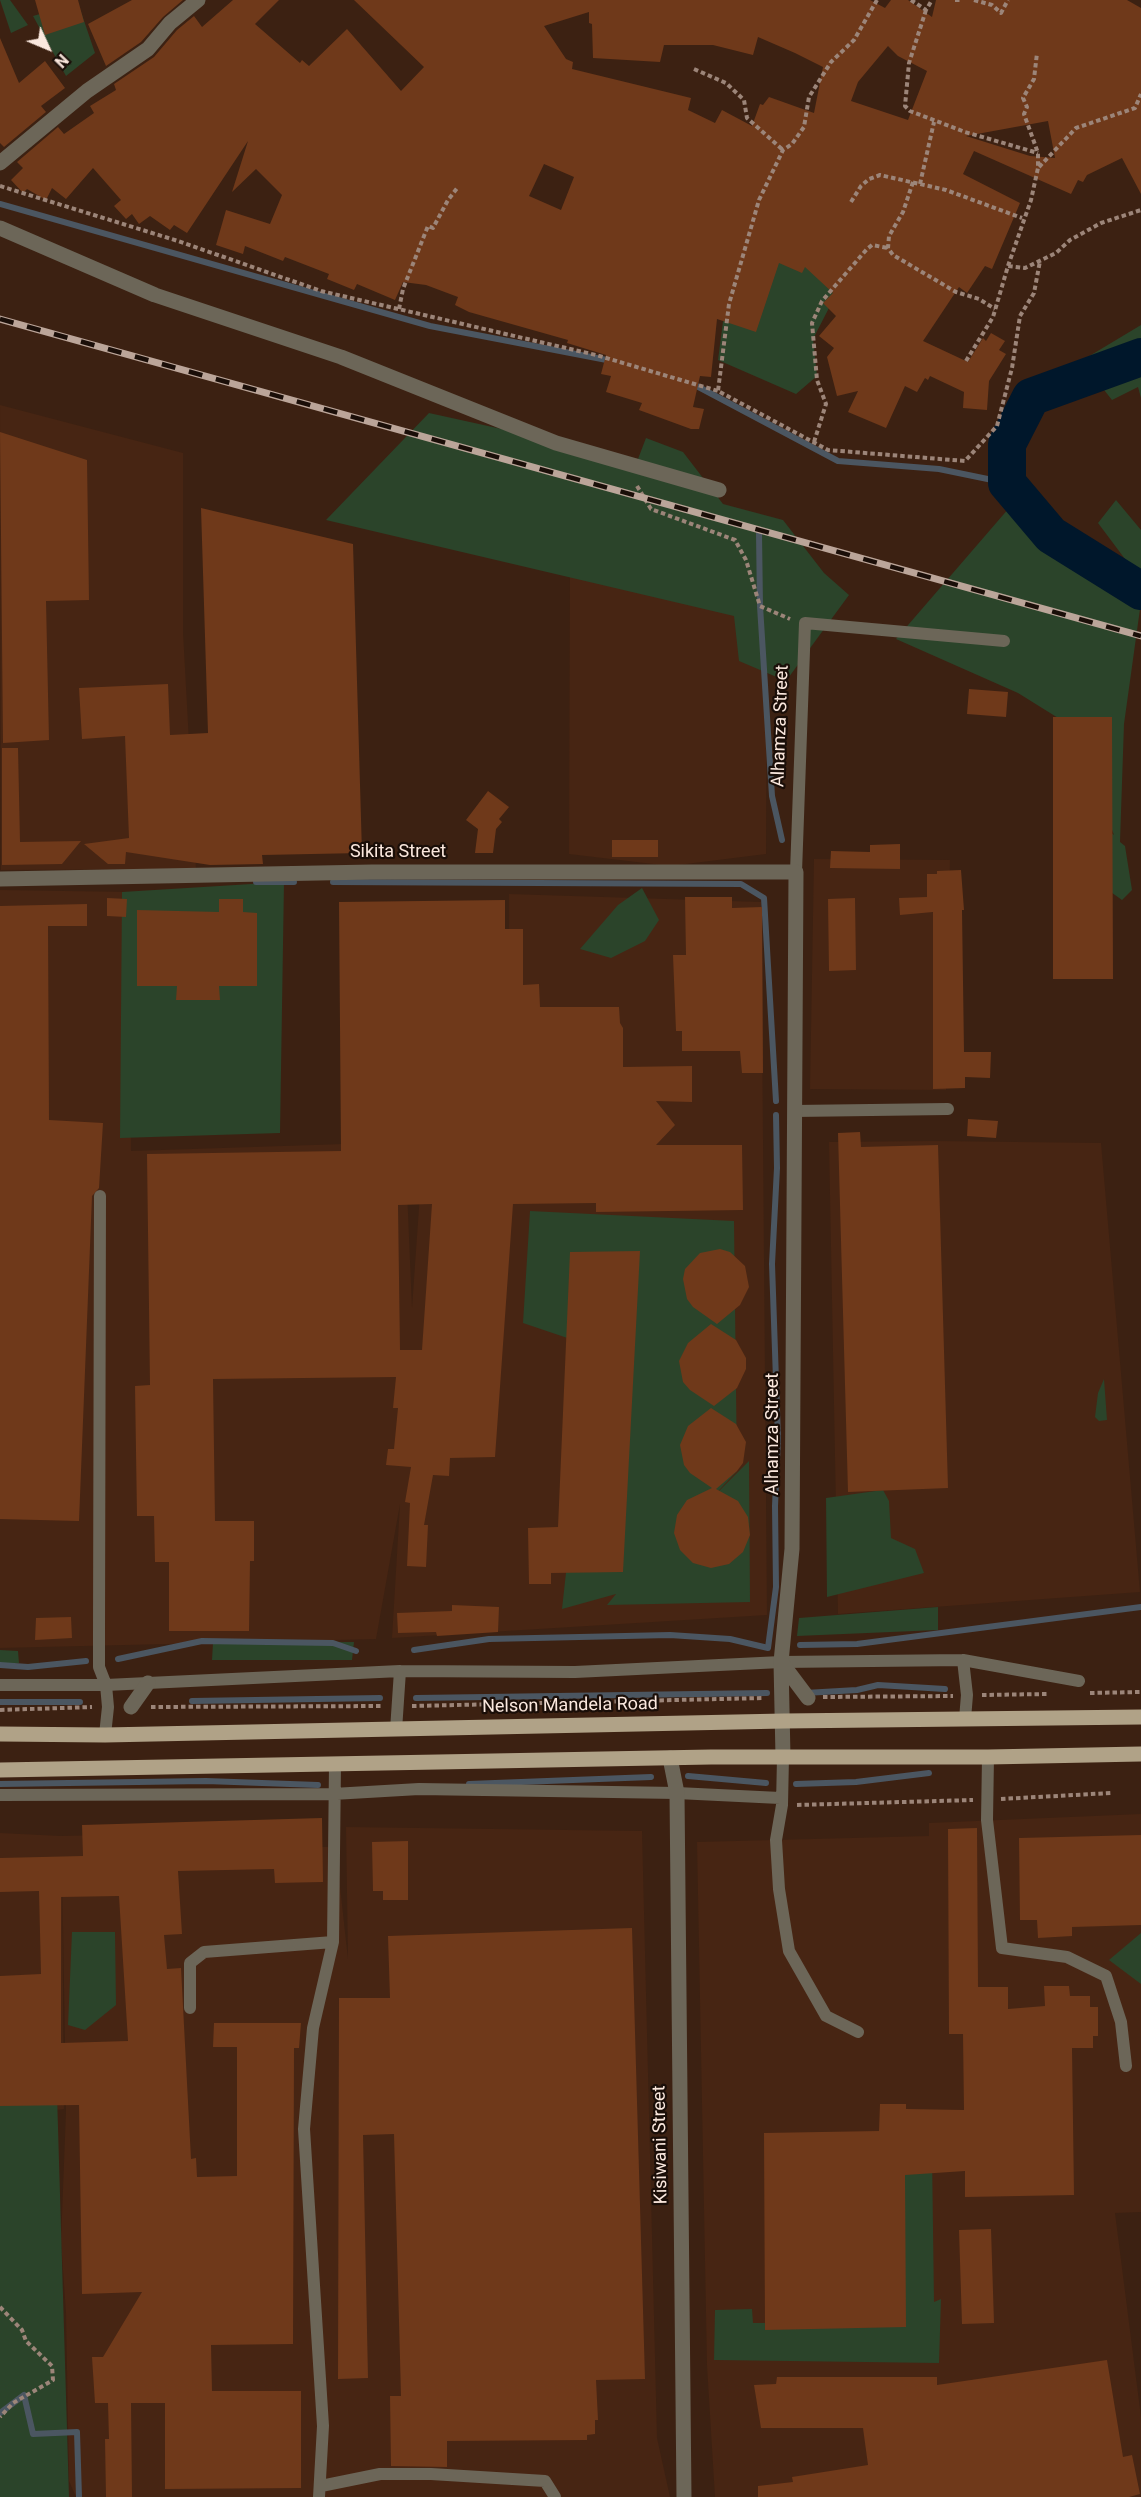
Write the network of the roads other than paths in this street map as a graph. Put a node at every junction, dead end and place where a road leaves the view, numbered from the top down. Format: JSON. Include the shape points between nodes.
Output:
{"nodes":[{"id":1,"x":198,"y":0,"type":"edge"},
{"id":2,"x":0,"y":164,"type":"edge"},
{"id":3,"x":0,"y":228,"type":"edge"},
{"id":4,"x":719,"y":490,"type":"dead end"},
{"id":5,"x":1004,"y":641,"type":"dead end"},
{"id":6,"x":796,"y":872,"type":"junction"},
{"id":7,"x":0,"y":879,"type":"edge"},
{"id":8,"x":948,"y":1109,"type":"dead end"},
{"id":9,"x":794,"y":1111,"type":"junction"},
{"id":10,"x":100,"y":1196,"type":"dead end"},
{"id":11,"x":963,"y":1660,"type":"junction"},
{"id":12,"x":782,"y":1662,"type":"junction"},
{"id":13,"x":400,"y":1671,"type":"junction"},
{"id":14,"x":148,"y":1683,"type":"junction"},
{"id":15,"x":0,"y":1685,"type":"edge"},
{"id":16,"x":106,"y":1685,"type":"junction"},
{"id":17,"x":1082,"y":1687,"type":"road end"},
{"id":18,"x":808,"y":1698,"type":"road end"},
{"id":19,"x":131,"y":1707,"type":"road end"},
{"id":20,"x":1141,"y":1717,"type":"edge"},
{"id":21,"x":965,"y":1719,"type":"junction"},
{"id":22,"x":784,"y":1721,"type":"junction"},
{"id":23,"x":396,"y":1730,"type":"junction"},
{"id":24,"x":0,"y":1734,"type":"edge"},
{"id":25,"x":105,"y":1735,"type":"junction"},
{"id":26,"x":1141,"y":1754,"type":"edge"},
{"id":27,"x":783,"y":1757,"type":"junction"},
{"id":28,"x":988,"y":1757,"type":"junction"},
{"id":29,"x":670,"y":1758,"type":"junction"},
{"id":30,"x":335,"y":1765,"type":"junction"},
{"id":31,"x":0,"y":1770,"type":"edge"},
{"id":32,"x":677,"y":1793,"type":"junction"},
{"id":33,"x":333,"y":1794,"type":"junction"},
{"id":34,"x":0,"y":1795,"type":"edge"},
{"id":35,"x":780,"y":1798,"type":"junction"},
{"id":36,"x":333,"y":1942,"type":"junction"},
{"id":37,"x":190,"y":2008,"type":"dead end"},
{"id":38,"x":858,"y":2032,"type":"dead end"},
{"id":39,"x":1126,"y":2066,"type":"dead end"},
{"id":40,"x":320,"y":2491,"type":"edge"},
{"id":41,"x":555,"y":2497,"type":"edge"},
{"id":42,"x":684,"y":2497,"type":"edge"}],
"edges":[{"from":1,"to":2,"type":"street","via":[[170,23],[148,49],[87,91]]},
{"from":3,"to":4,"type":"street","via":[[155,295],[340,357],[556,443]]},
{"from":5,"to":6,"type":"lane","name":"Alhamza Street","via":[[805,623]]},
{"from":6,"to":7,"type":"street","name":"Sikita Street","via":[[372,872]]},
{"from":6,"to":9,"type":"street","name":"Alhamza Street"},
{"from":8,"to":9,"type":"lane"},
{"from":9,"to":12,"type":"street","name":"Alhamza Street","via":[[792,1549]]},
{"from":10,"to":16,"type":"lane","via":[[99,1667]]},
{"from":11,"to":12,"type":"lane"},
{"from":11,"to":17,"type":"lane"},
{"from":11,"to":21,"type":"lane"},
{"from":12,"to":13,"type":"lane","via":[[575,1672]]},
{"from":12,"to":18,"type":"street"},
{"from":12,"to":22,"type":"street","name":"Alhamza Street"},
{"from":13,"to":14,"type":"lane"},
{"from":13,"to":23,"type":"lane"},
{"from":14,"to":16,"type":"lane"},
{"from":14,"to":19,"type":"street"},
{"from":15,"to":16,"type":"lane"},
{"from":16,"to":25,"type":"lane"},
{"from":20,"to":21,"type":"main road","name":"Nelson Mandela Road"},
{"from":21,"to":22,"type":"main road","name":"Nelson Mandela Road"},
{"from":22,"to":23,"type":"main road","name":"Nelson Mandela Road"},
{"from":22,"to":27,"type":"street","name":"Alhamza Street"},
{"from":23,"to":25,"type":"main road","name":"Nelson Mandela Road"},
{"from":24,"to":25,"type":"main road","name":"Nelson Mandela Road"},
{"from":26,"to":28,"type":"main road"},
{"from":27,"to":28,"type":"main road"},
{"from":27,"to":29,"type":"main road"},
{"from":27,"to":35,"type":"lane"},
{"from":28,"to":39,"type":"lane","via":[[987,1820],[1002,1948],[1067,1957],[1106,1976],[1121,2022]]},
{"from":29,"to":30,"type":"main road"},
{"from":29,"to":32,"type":"street"},
{"from":30,"to":31,"type":"main road"},
{"from":30,"to":33,"type":"lane"},
{"from":32,"to":33,"type":"lane","via":[[419,1790]]},
{"from":32,"to":35,"type":"lane"},
{"from":32,"to":42,"type":"street","name":"Kisiwani Street"},
{"from":33,"to":34,"type":"lane"},
{"from":33,"to":36,"type":"lane"},
{"from":35,"to":38,"type":"lane","via":[[776,1840],[789,1951],[826,2016]]},
{"from":36,"to":37,"type":"lane","via":[[204,1952],[190,1963]]},
{"from":36,"to":40,"type":"lane","via":[[313,2028],[304,2129],[323,2426]]},
{"from":40,"to":41,"type":"lane","via":[[380,2474],[431,2474],[545,2481]]}]}
